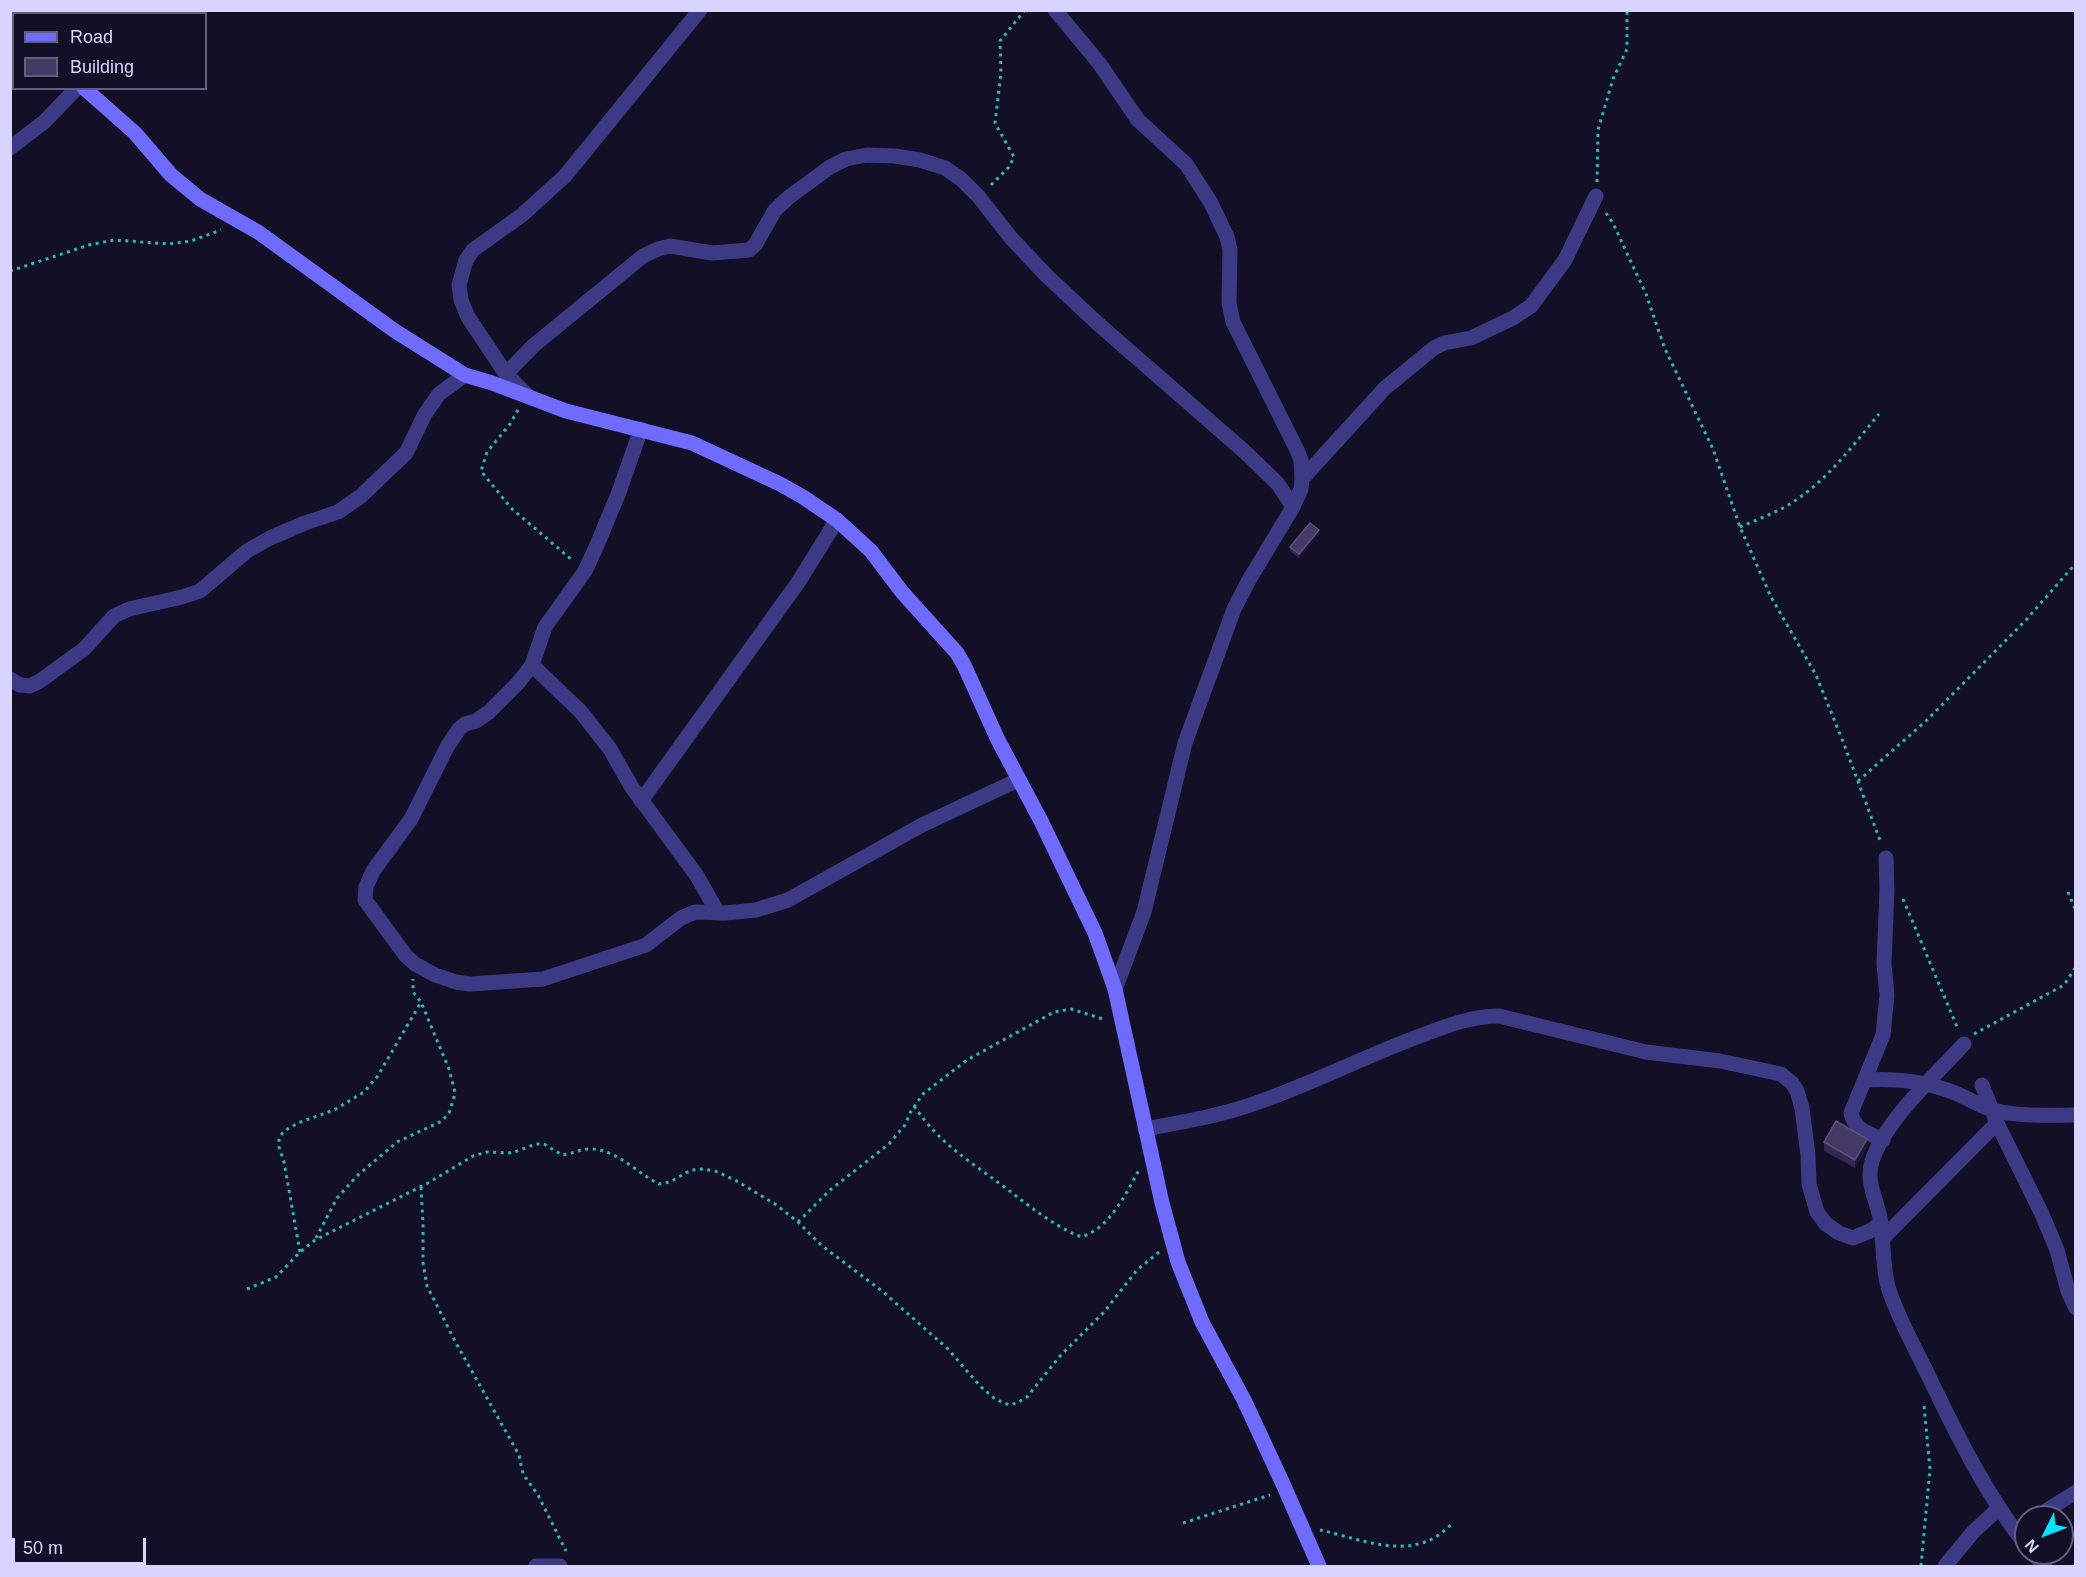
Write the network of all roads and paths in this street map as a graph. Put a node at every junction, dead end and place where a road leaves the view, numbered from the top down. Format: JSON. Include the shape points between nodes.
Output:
{"nodes":[{"id":1,"x":700,"y":10,"type":"edge"},
{"id":2,"x":1025,"y":10,"type":"edge"},
{"id":3,"x":1055,"y":10,"type":"edge"},
{"id":4,"x":1627,"y":10,"type":"edge"},
{"id":5,"x":75,"y":90,"type":"edge"},
{"id":6,"x":86,"y":90,"type":"edge"},
{"id":7,"x":10,"y":148,"type":"edge"},
{"id":8,"x":979,"y":197,"type":"junction"},
{"id":9,"x":1595,"y":199,"type":"junction"},
{"id":10,"x":242,"y":222,"type":"junction"},
{"id":11,"x":10,"y":271,"type":"edge"},
{"id":12,"x":465,"y":375,"type":"junction"},
{"id":13,"x":506,"y":375,"type":"junction"},
{"id":14,"x":529,"y":397,"type":"junction"},
{"id":15,"x":1879,"y":414,"type":"dead end"},
{"id":16,"x":641,"y":429,"type":"junction"},
{"id":17,"x":1302,"y":479,"type":"junction"},
{"id":18,"x":1293,"y":507,"type":"junction"},
{"id":19,"x":837,"y":520,"type":"junction"},
{"id":20,"x":1740,"y":527,"type":"junction"},
{"id":21,"x":2076,"y":563,"type":"edge"},
{"id":22,"x":585,"y":571,"type":"junction"},
{"id":23,"x":532,"y":665,"type":"junction"},
{"id":24,"x":10,"y":679,"type":"edge"},
{"id":25,"x":1018,"y":780,"type":"junction"},
{"id":26,"x":1858,"y":781,"type":"junction"},
{"id":27,"x":641,"y":801,"type":"junction"},
{"id":28,"x":1886,"y":858,"type":"joint"},
{"id":29,"x":1900,"y":890,"type":"dead end"},
{"id":30,"x":2068,"y":892,"type":"dead end"},
{"id":31,"x":2076,"y":911,"type":"edge"},
{"id":32,"x":718,"y":913,"type":"junction"},
{"id":33,"x":415,"y":964,"type":"junction"},
{"id":34,"x":2076,"y":967,"type":"edge"},
{"id":35,"x":1115,"y":989,"type":"junction"},
{"id":36,"x":421,"y":1002,"type":"junction"},
{"id":37,"x":1125,"y":1033,"type":"junction"},
{"id":38,"x":1964,"y":1044,"type":"junction"},
{"id":39,"x":1865,"y":1080,"type":"junction"},
{"id":40,"x":1928,"y":1084,"type":"junction"},
{"id":41,"x":1982,"y":1086,"type":"dead end"},
{"id":42,"x":914,"y":1106,"type":"junction"},
{"id":43,"x":2076,"y":1115,"type":"edge"},
{"id":44,"x":1994,"y":1116,"type":"junction"},
{"id":45,"x":1147,"y":1136,"type":"junction"},
{"id":46,"x":1883,"y":1140,"type":"junction"},
{"id":47,"x":421,"y":1187,"type":"junction"},
{"id":48,"x":798,"y":1222,"type":"junction"},
{"id":49,"x":1881,"y":1222,"type":"junction"},
{"id":50,"x":1882,"y":1239,"type":"junction"},
{"id":51,"x":315,"y":1240,"type":"junction"},
{"id":52,"x":1173,"y":1243,"type":"junction"},
{"id":53,"x":300,"y":1252,"type":"junction"},
{"id":54,"x":247,"y":1288,"type":"dead end"},
{"id":55,"x":2076,"y":1308,"type":"edge"},
{"id":56,"x":1929,"y":1378,"type":"junction"},
{"id":57,"x":1286,"y":1489,"type":"junction"},
{"id":58,"x":2076,"y":1492,"type":"edge"},
{"id":59,"x":2055,"y":1505,"type":"edge"},
{"id":60,"x":1998,"y":1509,"type":"junction"},
{"id":61,"x":1183,"y":1523,"type":"dead end"},
{"id":62,"x":1452,"y":1524,"type":"dead end"},
{"id":63,"x":2014,"y":1524,"type":"edge"},
{"id":64,"x":1301,"y":1525,"type":"junction"},
{"id":65,"x":2010,"y":1525,"type":"junction"},
{"id":66,"x":2014,"y":1530,"type":"edge"},
{"id":67,"x":564,"y":1562,"type":"edge"},
{"id":68,"x":536,"y":1566,"type":"edge"},
{"id":69,"x":1319,"y":1566,"type":"edge"},
{"id":70,"x":1921,"y":1566,"type":"edge"},
{"id":71,"x":1945,"y":1566,"type":"edge"}],
"edges":[{"from":1,"to":13,"type":"street","via":[[565,176],[522,215],[473,250],[466,260],[459,285],[461,300]]},
{"from":2,"to":8,"type":"path","via":[[1000,41],[995,123],[1014,157]]},
{"from":3,"to":17,"type":"street","via":[[1099,63],[1138,120],[1186,164],[1210,203],[1230,250],[1230,313],[1301,460]]},
{"from":4,"to":9,"type":"path","via":[[1627,50],[1613,79],[1598,130]]},
{"from":5,"to":7,"type":"street","via":[[44,122]]},
{"from":6,"to":10,"type":"street","via":[[135,133],[171,175],[200,199]]},
{"from":8,"to":13,"type":"street","via":[[945,168],[920,160],[867,155],[846,159],[789,197],[749,250],[712,253],[670,246],[643,256],[533,346]]},
{"from":8,"to":18,"type":"street","via":[[1046,275],[1245,452],[1278,484]]},
{"from":9,"to":17,"type":"street","via":[[1565,260],[1531,306],[1471,338],[1434,348],[1384,388]]},
{"from":9,"to":20,"type":"path","via":[[1613,223],[1646,294],[1665,349],[1713,449]]},
{"from":10,"to":11,"type":"path","via":[[180,243],[114,240],[89,245]]},
{"from":10,"to":12,"type":"street","via":[[395,331]]},
{"from":12,"to":14,"type":"street"},
{"from":12,"to":24,"type":"street","via":[[433,401],[406,453],[338,512],[247,551],[200,591],[114,616],[84,649],[40,681],[30,686]]},
{"from":13,"to":14,"type":"street"},
{"from":14,"to":16,"type":"street","via":[[566,411]]},
{"from":14,"to":22,"type":"path","via":[[487,452],[481,471],[511,508]]},
{"from":15,"to":20,"type":"path","via":[[1818,484],[1782,508]]},
{"from":16,"to":19,"type":"street","via":[[692,443],[771,479]]},
{"from":16,"to":22,"type":"street"},
{"from":17,"to":18,"type":"street"},
{"from":18,"to":35,"type":"street","via":[[1234,609],[1185,743],[1144,912]]},
{"from":19,"to":25,"type":"street","via":[[871,550],[902,592],[957,653]]},
{"from":19,"to":27,"type":"street","via":[[799,581]]},
{"from":20,"to":26,"type":"path","via":[[1770,597],[1813,669]]},
{"from":21,"to":26,"type":"path","via":[[1927,720]]},
{"from":22,"to":23,"type":"street","via":[[545,627]]},
{"from":23,"to":27,"type":"street","via":[[581,712],[610,749]]},
{"from":23,"to":33,"type":"street","via":[[489,712],[459,729],[411,819],[366,887],[365,900]]},
{"from":25,"to":32,"type":"street","via":[[922,825],[788,900],[756,910]]},
{"from":25,"to":35,"type":"street","via":[[1095,933]]},
{"from":26,"to":28,"type":"path"},
{"from":27,"to":32,"type":"street","via":[[697,876]]},
{"from":28,"to":39,"type":"street","via":[[1887,995],[1883,1035]]},
{"from":29,"to":38,"type":"path"},
{"from":30,"to":31,"type":"path"},
{"from":32,"to":33,"type":"street","via":[[695,912],[646,945],[543,979],[486,984],[456,982]]},
{"from":33,"to":36,"type":"path","via":[[412,988]]},
{"from":34,"to":38,"type":"path","via":[[2064,985],[1973,1035]]},
{"from":35,"to":37,"type":"street"},
{"from":36,"to":51,"type":"path","via":[[455,1092],[448,1113],[442,1121],[391,1146],[358,1175],[337,1198]]},
{"from":36,"to":53,"type":"path","via":[[388,1060],[364,1092],[334,1110],[298,1123],[279,1138]]},
{"from":37,"to":42,"type":"path","via":[[1088,1012],[1054,1012],[967,1060],[931,1086]]},
{"from":37,"to":45,"type":"street"},
{"from":38,"to":40,"type":"street"},
{"from":39,"to":40,"type":"street","via":[[1894,1078]]},
{"from":39,"to":46,"type":"street","via":[[1851,1113],[1853,1122]]},
{"from":40,"to":44,"type":"street","via":[[1958,1094]]},
{"from":40,"to":46,"type":"street","via":[[1896,1119]]},
{"from":41,"to":44,"type":"street"},
{"from":42,"to":45,"type":"path","via":[[934,1133],[958,1155],[1037,1212],[1081,1237],[1092,1233],[1112,1214],[1142,1164]]},
{"from":42,"to":48,"type":"path","via":[[890,1144],[830,1190]]},
{"from":43,"to":44,"type":"street"},
{"from":44,"to":50,"type":"street"},
{"from":44,"to":55,"type":"street","via":[[2041,1212]]},
{"from":45,"to":49,"type":"street","via":[[1256,1103],[1440,1029],[1479,1016],[1499,1016],[1646,1052],[1720,1061],[1781,1074],[1792,1083],[1800,1100],[1816,1212],[1832,1229],[1853,1238]]},
{"from":45,"to":52,"type":"street"},
{"from":46,"to":49,"type":"street","via":[[1872,1161],[1870,1176]]},
{"from":47,"to":48,"type":"path","via":[[473,1156],[512,1153],[544,1144],[562,1155],[597,1149],[659,1184],[695,1169],[715,1172],[755,1192]]},
{"from":47,"to":51,"type":"path"},
{"from":47,"to":67,"type":"path","via":[[427,1286],[561,1538]]},
{"from":48,"to":52,"type":"path","via":[[948,1349],[980,1386],[1009,1405],[1027,1397],[1137,1270]]},
{"from":49,"to":50,"type":"street"},
{"from":50,"to":56,"type":"street","via":[[1889,1290]]},
{"from":51,"to":53,"type":"path"},
{"from":52,"to":57,"type":"street","via":[[1202,1322]]},
{"from":53,"to":54,"type":"path","via":[[276,1277]]},
{"from":56,"to":60,"type":"street"},
{"from":56,"to":70,"type":"path","via":[[1924,1406],[1930,1469]]},
{"from":57,"to":61,"type":"path"},
{"from":57,"to":64,"type":"street"},
{"from":58,"to":59,"type":"street"},
{"from":60,"to":65,"type":"street"},
{"from":60,"to":71,"type":"street"},
{"from":62,"to":64,"type":"path","via":[[1428,1542],[1403,1546],[1380,1545]]},
{"from":63,"to":65,"type":"street"},
{"from":64,"to":69,"type":"street"},
{"from":65,"to":66,"type":"street"},
{"from":67,"to":68,"type":"street"}]}
